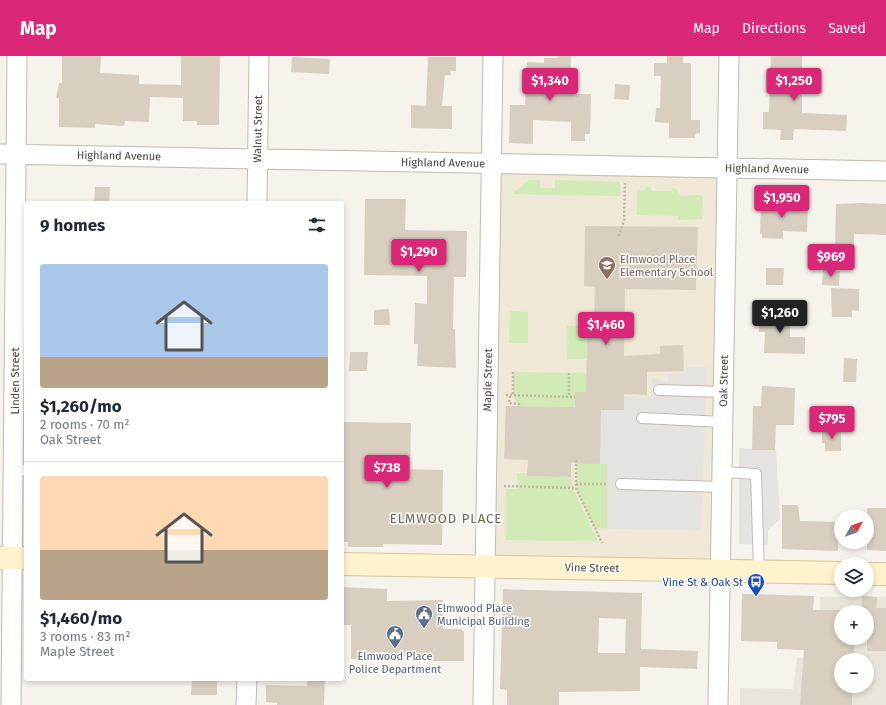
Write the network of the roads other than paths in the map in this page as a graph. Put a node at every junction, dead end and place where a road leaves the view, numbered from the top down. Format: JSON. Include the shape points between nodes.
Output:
{"nodes":[{"id":1,"x":17,"y":56,"type":"edge"},
{"id":2,"x":259,"y":56,"type":"edge"},
{"id":3,"x":494,"y":56,"type":"edge"},
{"id":4,"x":729,"y":56,"type":"edge"},
{"id":5,"x":8,"y":154,"type":"edge"},
{"id":6,"x":257,"y":158,"type":"junction"},
{"id":7,"x":491,"y":164,"type":"junction"},
{"id":8,"x":727,"y":168,"type":"junction"},
{"id":9,"x":886,"y":171,"type":"edge"},
{"id":10,"x":257,"y":201,"type":"edge"},
{"id":11,"x":659,"y":390,"type":"dead end"},
{"id":12,"x":724,"y":392,"type":"junction"},
{"id":13,"x":642,"y":418,"type":"dead end"},
{"id":14,"x":723,"y":422,"type":"junction"},
{"id":15,"x":20,"y":471,"type":"edge"},
{"id":16,"x":723,"y":480,"type":"junction"},
{"id":17,"x":621,"y":484,"type":"dead end"},
{"id":18,"x":13,"y":558,"type":"edge"},
{"id":19,"x":344,"y":564,"type":"edge"},
{"id":20,"x":485,"y":566,"type":"junction"},
{"id":21,"x":721,"y":571,"type":"junction"},
{"id":22,"x":759,"y":572,"type":"junction"},
{"id":23,"x":834,"y":573,"type":"edge"},
{"id":24,"x":874,"y":574,"type":"edge"},
{"id":25,"x":886,"y":574,"type":"edge"},
{"id":26,"x":247,"y":681,"type":"edge"},
{"id":27,"x":11,"y":705,"type":"edge"},
{"id":28,"x":246,"y":705,"type":"edge"},
{"id":29,"x":483,"y":705,"type":"edge"},
{"id":30,"x":718,"y":705,"type":"edge"}],
"edges":[{"from":1,"to":5,"type":"street","name":"Linden Street"},
{"from":2,"to":6,"type":"street","name":"Walnut Street"},
{"from":3,"to":7,"type":"street","name":"Maple Street"},
{"from":4,"to":8,"type":"street","name":"Oak Street"},
{"from":5,"to":6,"type":"street","name":"Highland Avenue"},
{"from":5,"to":15,"type":"street","name":"Linden Street"},
{"from":6,"to":7,"type":"street","name":"Highland Avenue"},
{"from":6,"to":10,"type":"street","name":"Walnut Street"},
{"from":7,"to":8,"type":"street","name":"Highland Avenue"},
{"from":7,"to":20,"type":"street","name":"Maple Street"},
{"from":8,"to":9,"type":"street","name":"Highland Avenue"},
{"from":8,"to":12,"type":"street","name":"Oak Street"},
{"from":11,"to":12,"type":"lane"},
{"from":12,"to":14,"type":"street","name":"Oak Street"},
{"from":13,"to":14,"type":"lane"},
{"from":14,"to":16,"type":"street","name":"Oak Street"},
{"from":15,"to":18,"type":"street","name":"Linden Street"},
{"from":16,"to":17,"type":"lane"},
{"from":16,"to":21,"type":"street","name":"Oak Street"},
{"from":16,"to":22,"type":"lane","via":[[756,474]]},
{"from":18,"to":27,"type":"street","name":"Linden Street"},
{"from":19,"to":20,"type":"main road","name":"Vine Street"},
{"from":20,"to":21,"type":"main road","name":"Vine Street"},
{"from":20,"to":29,"type":"street","name":"Maple Street"},
{"from":21,"to":22,"type":"main road","name":"Vine Street"},
{"from":21,"to":30,"type":"street","name":"Oak Street"},
{"from":22,"to":23,"type":"main road","name":"Vine Street"},
{"from":24,"to":25,"type":"main road"},
{"from":26,"to":28,"type":"street"}]}
